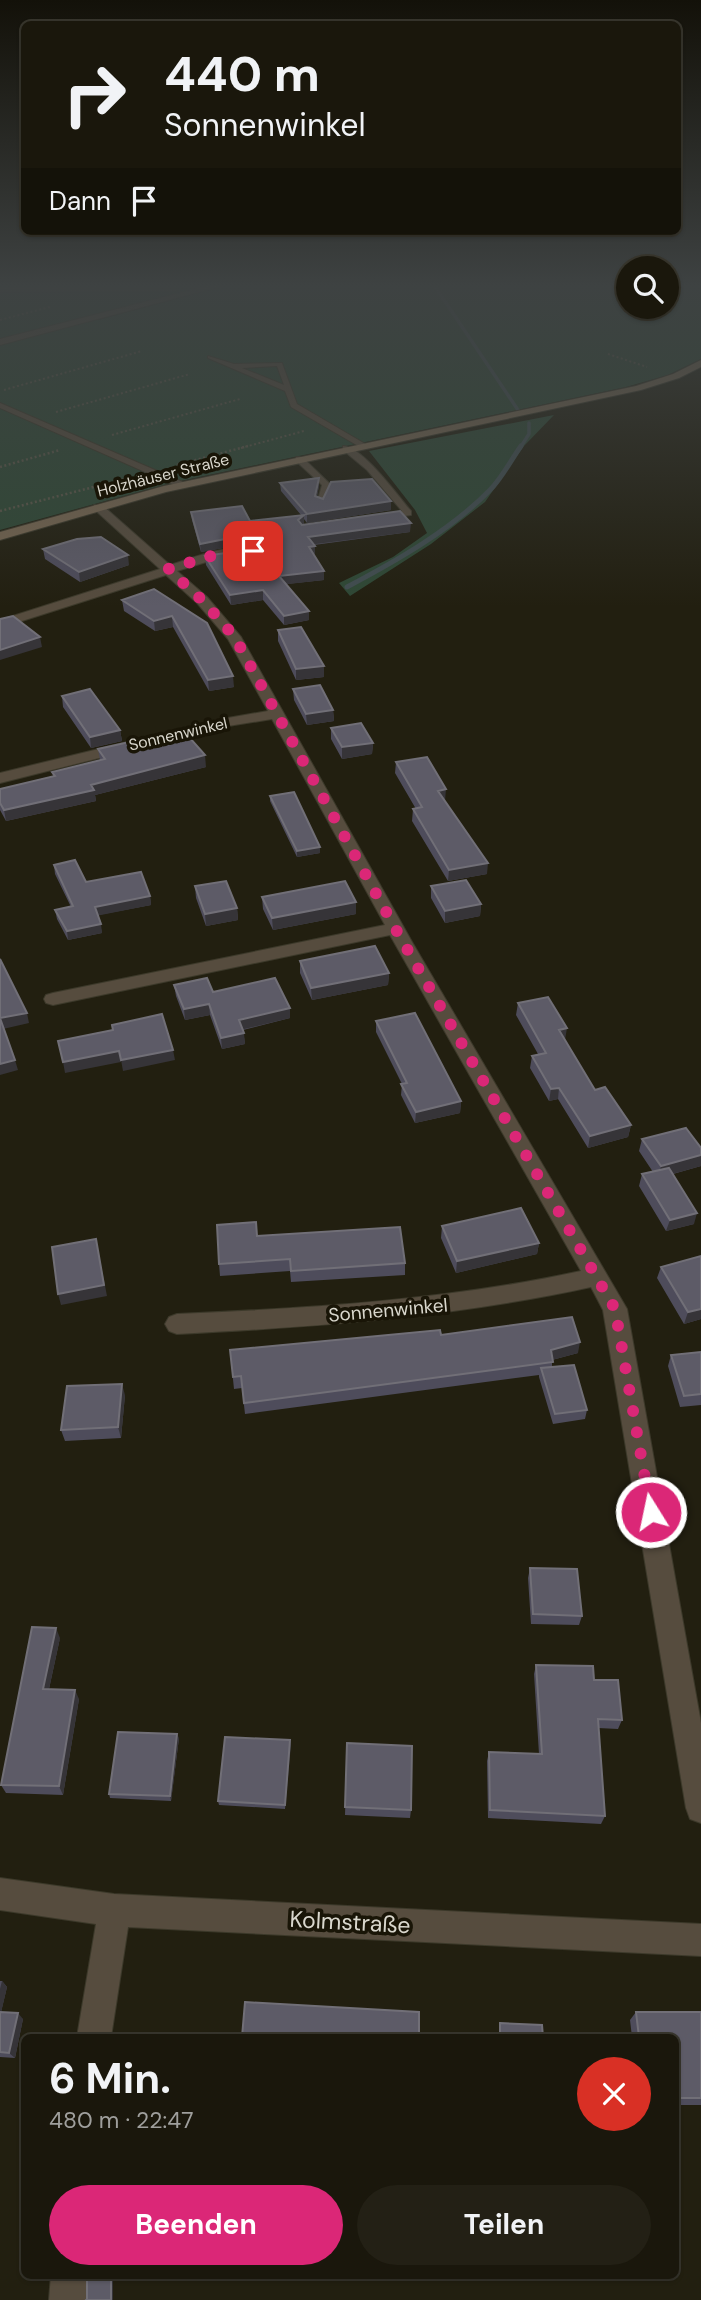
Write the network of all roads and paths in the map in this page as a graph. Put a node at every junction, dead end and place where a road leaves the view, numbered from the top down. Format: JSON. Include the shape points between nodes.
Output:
{"nodes":[{"id":1,"x":126,"y":392,"type":"edge"},
{"id":2,"x":289,"y":392,"type":"edge"},
{"id":3,"x":612,"y":392,"type":"edge"},
{"id":4,"x":240,"y":399,"type":"dead end"},
{"id":5,"x":0,"y":405,"type":"edge"},
{"id":6,"x":32,"y":419,"type":"junction"},
{"id":7,"x":86,"y":443,"type":"junction"},
{"id":8,"x":363,"y":444,"type":"junction"},
{"id":9,"x":346,"y":448,"type":"junction"},
{"id":10,"x":299,"y":458,"type":"junction"},
{"id":11,"x":0,"y":467,"type":"edge"},
{"id":12,"x":182,"y":485,"type":"junction"},
{"id":13,"x":321,"y":503,"type":"edge"},
{"id":14,"x":98,"y":507,"type":"junction"},
{"id":15,"x":370,"y":519,"type":"edge"},
{"id":16,"x":0,"y":536,"type":"edge"},
{"id":17,"x":253,"y":551,"type":"edge"},
{"id":18,"x":168,"y":569,"type":"junction"},
{"id":19,"x":0,"y":624,"type":"edge"},
{"id":20,"x":275,"y":714,"type":"junction"},
{"id":21,"x":0,"y":778,"type":"edge"},
{"id":22,"x":395,"y":928,"type":"junction"},
{"id":23,"x":53,"y":999,"type":"dead end"},
{"id":24,"x":596,"y":1277,"type":"junction"},
{"id":25,"x":177,"y":1324,"type":"dead end"},
{"id":26,"x":701,"y":1808,"type":"edge"},
{"id":27,"x":0,"y":1894,"type":"edge"},
{"id":28,"x":114,"y":1910,"type":"junction"},
{"id":29,"x":701,"y":1940,"type":"edge"},
{"id":30,"x":94,"y":2034,"type":"edge"},
{"id":31,"x":70,"y":2279,"type":"edge"},
{"id":32,"x":68,"y":2300,"type":"edge"}],
"edges":[{"from":1,"to":6,"type":"path"},
{"from":2,"to":8,"type":"lane","via":[[294,405]]},
{"from":3,"to":8,"type":"main road","name":"Holzhäuser Straße","via":[[530,413]]},
{"from":4,"to":7,"type":"path"},
{"from":5,"to":6,"type":"lane"},
{"from":6,"to":7,"type":"lane"},
{"from":7,"to":11,"type":"path"},
{"from":7,"to":12,"type":"lane"},
{"from":8,"to":9,"type":"main road","name":"Holzhäuser Straße"},
{"from":9,"to":10,"type":"main road","name":"Holzhäuser Straße"},
{"from":9,"to":15,"type":"lane","via":[[370,468],[408,513]]},
{"from":10,"to":12,"type":"main road","name":"Holzhäuser Straße"},
{"from":10,"to":13,"type":"lane","via":[[326,484]]},
{"from":12,"to":14,"type":"main road","name":"Holzhäuser Straße"},
{"from":14,"to":16,"type":"main road","name":"Holzhäuser Straße"},
{"from":14,"to":18,"type":"street"},
{"from":17,"to":18,"type":"street","via":[[218,554]]},
{"from":18,"to":19,"type":"street"},
{"from":18,"to":20,"type":"street","via":[[234,636]]},
{"from":20,"to":21,"type":"street","name":"Sonnenwinkel"},
{"from":20,"to":22,"type":"street"},
{"from":22,"to":23,"type":"street"},
{"from":22,"to":24,"type":"street"},
{"from":24,"to":25,"type":"street","name":"Sonnenwinkel","via":[[460,1303]]},
{"from":24,"to":26,"type":"street","via":[[615,1309],[624,1350]]},
{"from":27,"to":28,"type":"street","name":"Kolmstraße"},
{"from":28,"to":29,"type":"street","name":"Kolmstraße"},
{"from":28,"to":30,"type":"street"},
{"from":31,"to":32,"type":"street"}]}
